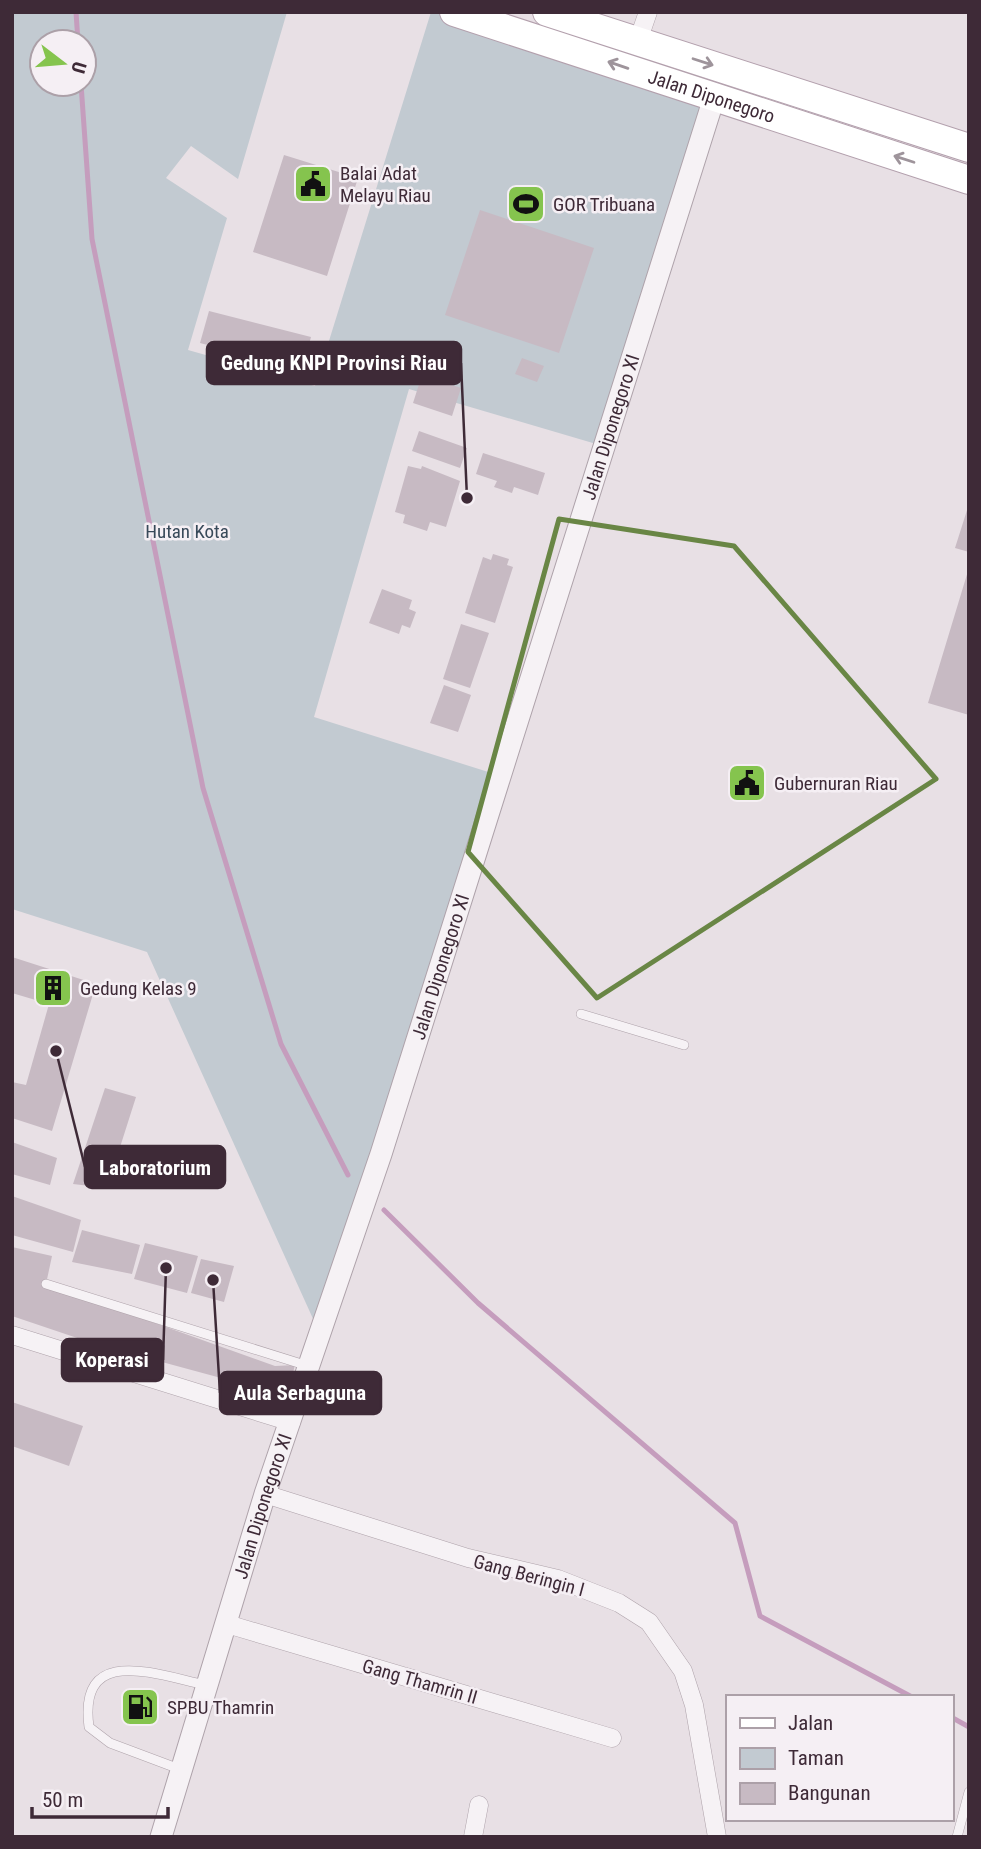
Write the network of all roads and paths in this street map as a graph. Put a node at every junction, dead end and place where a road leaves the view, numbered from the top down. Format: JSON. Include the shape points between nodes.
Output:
{"nodes":[{"id":1,"x":454,"y":12,"type":"edge"},
{"id":2,"x":547,"y":12,"type":"edge"},
{"id":3,"x":648,"y":12,"type":"edge"},
{"id":4,"x":498,"y":19,"type":"edge"},
{"id":5,"x":638,"y":41,"type":"junction"},
{"id":6,"x":713,"y":98,"type":"junction"},
{"id":7,"x":969,"y":148,"type":"edge"},
{"id":8,"x":969,"y":180,"type":"edge"},
{"id":9,"x":581,"y":1014,"type":"dead end"},
{"id":10,"x":684,"y":1045,"type":"dead end"},
{"id":11,"x":46,"y":1284,"type":"dead end"},
{"id":12,"x":12,"y":1335,"type":"edge"},
{"id":13,"x":308,"y":1366,"type":"junction"},
{"id":14,"x":291,"y":1422,"type":"junction"},
{"id":15,"x":265,"y":1494,"type":"junction"},
{"id":16,"x":226,"y":1624,"type":"junction"},
{"id":17,"x":208,"y":1686,"type":"junction"},
{"id":18,"x":612,"y":1738,"type":"dead end"},
{"id":19,"x":181,"y":1770,"type":"junction"},
{"id":20,"x":969,"y":1792,"type":"edge"},
{"id":21,"x":479,"y":1805,"type":"dead end"},
{"id":22,"x":161,"y":1837,"type":"edge"},
{"id":23,"x":472,"y":1837,"type":"edge"},
{"id":24,"x":717,"y":1837,"type":"edge"},
{"id":25,"x":957,"y":1837,"type":"edge"}],
"edges":[{"from":1,"to":4,"type":"main road","name":"Jalan Diponegoro"},
{"from":2,"to":5,"type":"main road","name":"Jalan Diponegoro"},
{"from":3,"to":5,"type":"street"},
{"from":6,"to":4,"type":"main road","name":"Jalan Diponegoro","one_way":true},
{"from":5,"to":7,"type":"main road","name":"Jalan Diponegoro","one_way":true},
{"from":8,"to":6,"type":"main road","name":"Jalan Diponegoro","one_way":true},
{"from":6,"to":13,"type":"street","name":"Jalan Diponegoro XI","via":[[381,1154]]},
{"from":9,"to":10,"type":"lane"},
{"from":11,"to":13,"type":"lane"},
{"from":12,"to":14,"type":"street"},
{"from":13,"to":14,"type":"street","name":"Jalan Diponegoro XI"},
{"from":14,"to":15,"type":"street","name":"Jalan Diponegoro XI"},
{"from":15,"to":16,"type":"street","name":"Jalan Diponegoro XI"},
{"from":15,"to":24,"type":"street","name":"Gang Beringin I","via":[[468,1559],[558,1579],[619,1602],[649,1622],[683,1671],[691,1694]]},
{"from":16,"to":17,"type":"street","name":"Jalan Diponegoro XI"},
{"from":16,"to":18,"type":"street","name":"Gang Thamrin II"},
{"from":17,"to":19,"type":"street","name":"Jalan Diponegoro XI"},
{"from":17,"to":19,"type":"lane","via":[[136,1670],[111,1671],[95,1681],[86,1709],[89,1727],[110,1743]]},
{"from":19,"to":22,"type":"street","name":"Jalan Diponegoro XI"},
{"from":20,"to":25,"type":"lane"},
{"from":21,"to":23,"type":"street"}]}
